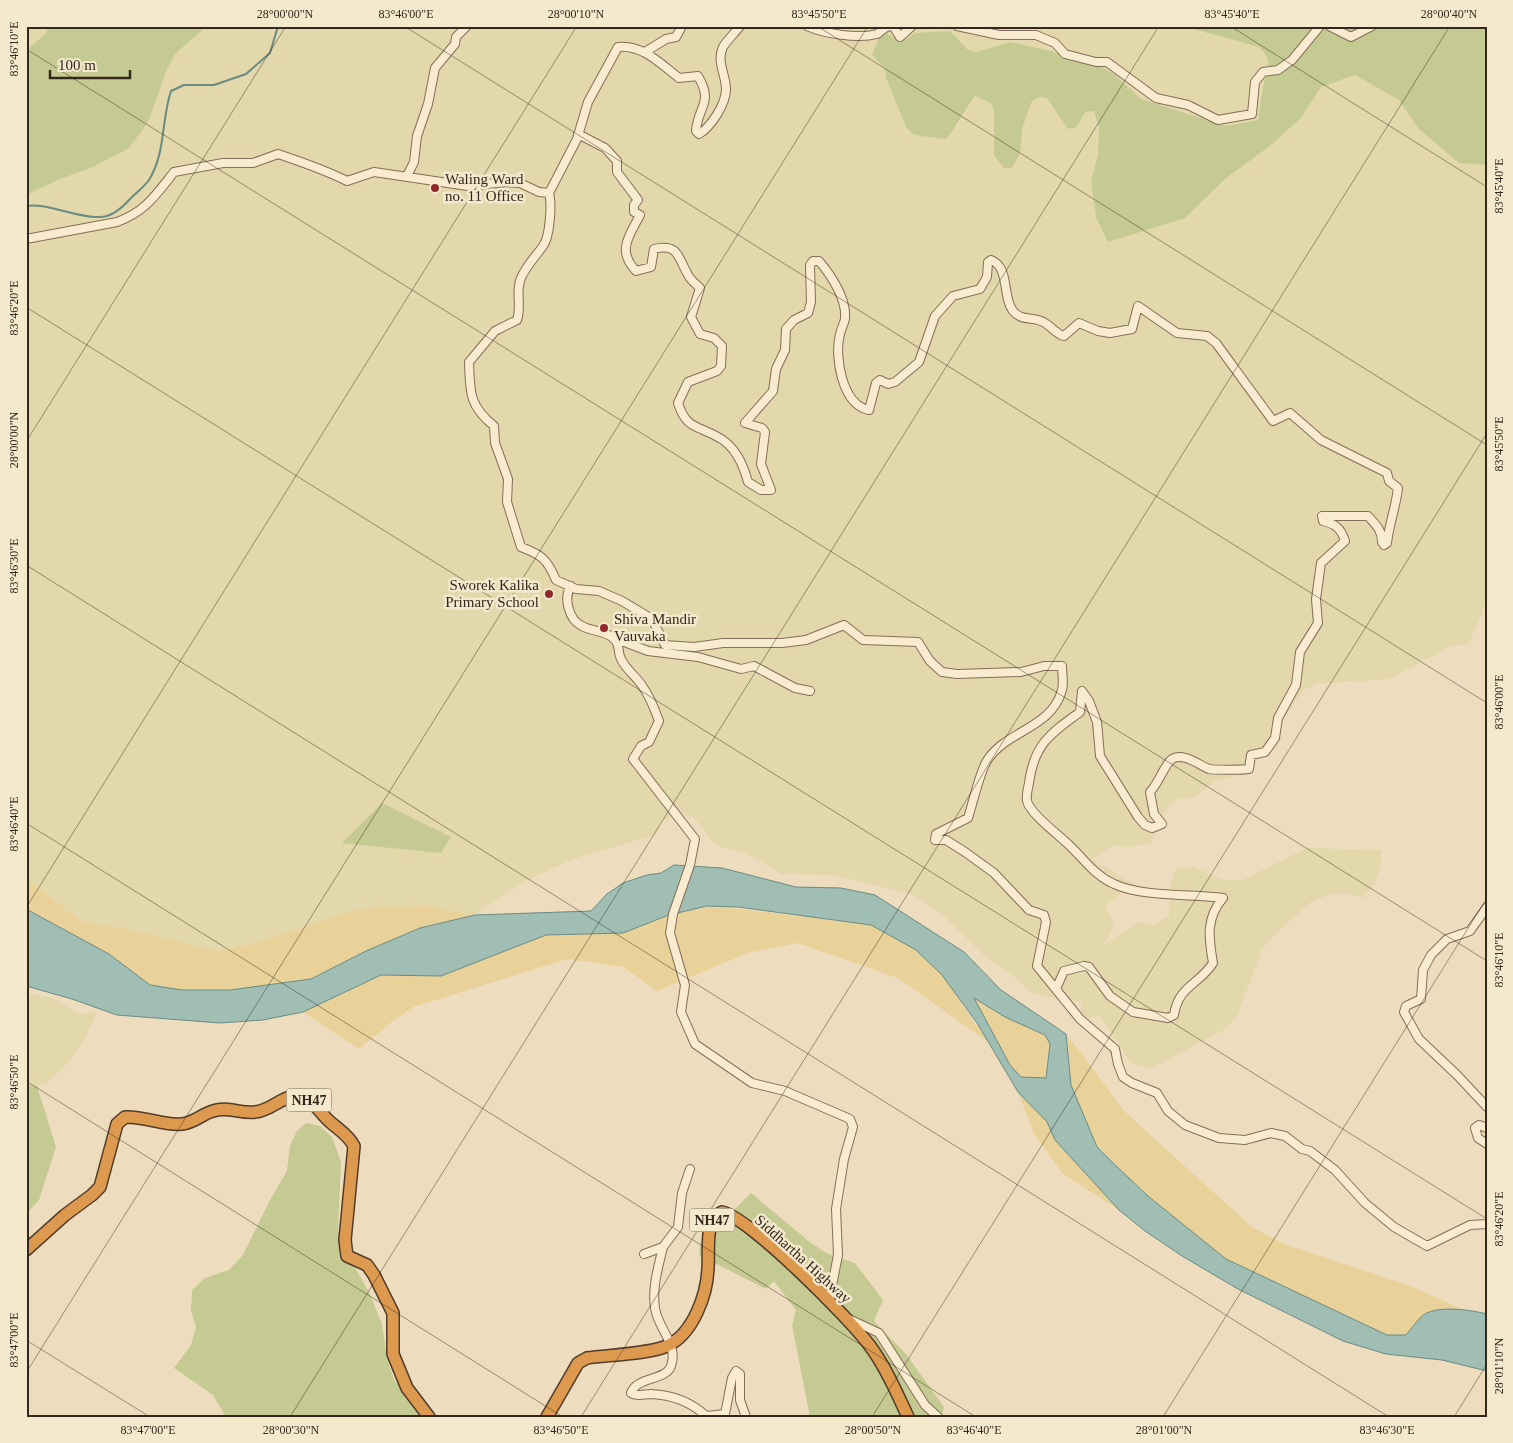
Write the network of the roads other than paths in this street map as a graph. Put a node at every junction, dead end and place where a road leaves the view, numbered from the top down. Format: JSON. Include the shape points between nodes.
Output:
{"nodes":[{"id":1,"x":467,"y":26,"type":"edge"},
{"id":2,"x":682,"y":26,"type":"edge"},
{"id":3,"x":740,"y":26,"type":"edge"},
{"id":4,"x":807,"y":26,"type":"edge"},
{"id":5,"x":891,"y":26,"type":"edge"},
{"id":6,"x":912,"y":26,"type":"edge"},
{"id":7,"x":957,"y":26,"type":"edge"},
{"id":8,"x":1320,"y":26,"type":"edge"},
{"id":9,"x":1329,"y":26,"type":"edge"},
{"id":10,"x":1372,"y":26,"type":"edge"},
{"id":11,"x":645,"y":52,"type":"junction"},
{"id":12,"x":578,"y":134,"type":"junction"},
{"id":13,"x":407,"y":176,"type":"junction"},
{"id":14,"x":549,"y":193,"type":"junction"},
{"id":15,"x":26,"y":239,"type":"edge"},
{"id":16,"x":571,"y":586,"type":"junction"},
{"id":17,"x":614,"y":638,"type":"junction"},
{"id":18,"x":810,"y":691,"type":"dead end"},
{"id":19,"x":1487,"y":907,"type":"edge"},
{"id":20,"x":1056,"y":989,"type":"junction"},
{"id":21,"x":1487,"y":1107,"type":"edge"},
{"id":22,"x":1487,"y":1128,"type":"edge"},
{"id":23,"x":1487,"y":1144,"type":"edge"},
{"id":24,"x":690,"y":1169,"type":"dead end"},
{"id":25,"x":1487,"y":1224,"type":"edge"},
{"id":26,"x":663,"y":1247,"type":"junction"},
{"id":27,"x":26,"y":1250,"type":"edge"},
{"id":28,"x":644,"y":1254,"type":"dead end"},
{"id":29,"x":829,"y":1301,"type":"junction"},
{"id":30,"x":844,"y":1317,"type":"junction"},
{"id":31,"x":671,"y":1343,"type":"junction"},
{"id":32,"x":428,"y":1417,"type":"edge"},
{"id":33,"x":547,"y":1417,"type":"edge"},
{"id":34,"x":746,"y":1417,"type":"edge"},
{"id":35,"x":908,"y":1417,"type":"edge"},
{"id":36,"x":938,"y":1417,"type":"edge"}],
"edges":[{"from":1,"to":13,"type":"street","via":[[435,68],[417,136],[414,162]]},
{"from":2,"to":11,"type":"street","via":[[676,37],[666,39]]},
{"from":3,"to":11,"type":"street","via":[[722,48],[721,65],[726,89],[723,102],[706,130],[699,134],[697,123],[704,108],[706,90],[698,76],[679,78]]},
{"from":4,"to":5,"type":"street","via":[[833,35],[867,36]]},
{"from":5,"to":6,"type":"street","via":[[900,37]]},
{"from":7,"to":8,"type":"street","via":[[999,35],[1036,35],[1055,43],[1065,54],[1107,62],[1156,98],[1188,105],[1218,120],[1252,114],[1255,82],[1263,72],[1278,70],[1292,60]]},
{"from":9,"to":10,"type":"street","via":[[1351,38]]},
{"from":11,"to":12,"type":"street","via":[[618,46],[588,102]]},
{"from":12,"to":14,"type":"street"},
{"from":12,"to":20,"type":"street","via":[[605,148],[617,162],[617,172],[638,200],[634,212],[640,215],[626,244],[632,266],[636,271],[652,267],[654,249],[673,249],[681,258],[690,279],[700,288],[691,318],[700,334],[714,338],[722,346],[721,366],[717,371],[688,382],[678,402],[681,414],[689,424],[718,436],[742,461],[748,482],[761,490],[771,490],[761,464],[765,432],[745,423],[772,391],[776,369],[785,350],[786,329],[794,320],[808,313],[811,302],[810,264],[819,261],[842,302],[845,319],[839,334],[838,358],[842,382],[853,399],[869,410],[876,382],[895,382],[919,362],[936,316],[953,296],[980,290],[991,260],[999,265],[1007,302],[1014,312],[1022,318],[1044,321],[1060,335],[1064,336],[1079,323],[1110,333],[1132,329],[1138,306],[1177,332],[1206,336],[1216,343],[1273,421],[1290,413],[1320,440],[1387,473],[1389,481],[1398,488],[1384,545],[1380,528],[1368,516],[1322,516],[1323,521],[1334,524],[1342,532],[1345,541],[1321,563],[1316,599],[1318,623],[1300,652],[1296,685],[1278,718],[1275,738],[1264,752],[1251,755],[1248,769],[1211,769],[1181,757],[1172,759],[1150,792],[1154,814],[1162,824],[1152,828],[1144,825],[1138,817],[1100,756],[1097,722],[1082,691],[1080,712],[1040,746],[1027,801],[1033,812],[1093,871],[1115,885],[1160,894],[1223,898],[1218,903],[1209,930],[1213,963],[1180,996],[1174,1015],[1168,1018],[1133,1012],[1110,996],[1089,967],[1064,971]]},
{"from":13,"to":14,"type":"street","via":[[468,186],[520,183]]},
{"from":13,"to":15,"type":"street","via":[[374,172],[347,181],[322,168],[278,154],[253,163],[223,163],[174,172],[147,206],[128,218]]},
{"from":14,"to":16,"type":"street","via":[[545,244],[521,278],[517,293],[520,312],[517,320],[495,331],[469,362],[471,397],[480,415],[494,426],[495,443],[508,479],[507,502],[521,548],[548,562],[556,580]]},
{"from":16,"to":17,"type":"street","via":[[567,592],[568,606],[574,619],[582,626]]},
{"from":16,"to":20,"type":"street","via":[[598,591],[652,619],[665,646],[782,643],[806,640],[844,625],[863,640],[918,642],[942,672],[1021,672],[1044,666],[1062,666],[1062,689],[1050,713],[1027,731],[1003,742],[986,760],[968,818],[936,834],[935,840],[946,840],[965,852],[994,873],[1029,910],[1044,915],[1046,922],[1037,966]]},
{"from":17,"to":18,"type":"street","via":[[648,651],[698,657],[741,669],[754,666],[795,688]]},
{"from":17,"to":29,"type":"street","via":[[620,647],[620,658],[642,686],[659,722],[649,742],[641,746],[633,760],[695,839],[670,932],[685,985],[681,1012],[695,1044],[752,1083],[832,1110],[850,1119],[853,1127],[836,1209],[838,1256]]},
{"from":19,"to":21,"type":"street","via":[[1470,931],[1447,939],[1431,955],[1423,970],[1421,999],[1406,1006],[1404,1012],[1419,1040]]},
{"from":20,"to":25,"type":"street","via":[[1080,1019],[1115,1049],[1123,1076],[1132,1084],[1156,1093],[1168,1111],[1185,1125],[1219,1138],[1245,1140],[1271,1133],[1284,1136],[1302,1149],[1310,1150],[1335,1170],[1365,1203],[1394,1227],[1427,1246],[1470,1225]]},
{"from":22,"to":23,"type":"street","via":[[1479,1125],[1474,1128],[1478,1138]]},
{"from":24,"to":26,"type":"street","via":[[682,1194],[678,1227]]},
{"from":26,"to":28,"type":"street"},
{"from":26,"to":31,"type":"street","via":[[653,1285],[654,1306]]},
{"from":27,"to":32,"type":"highway","number":"NH47","via":[[100,1186],[117,1124],[125,1117],[190,1123],[215,1110],[255,1112],[266,1110],[287,1098],[302,1097],[348,1135],[354,1146],[345,1240],[347,1256],[367,1266],[374,1274],[393,1313],[393,1354],[407,1388]]},
{"from":29,"to":30,"type":"highway","name":"Siddhartha Highway","number":"NH47"},
{"from":29,"to":31,"type":"highway","name":"Siddhartha Highway","number":"NH47","via":[[736,1218],[718,1213],[710,1227],[706,1287],[701,1303],[695,1318]]},
{"from":30,"to":35,"type":"highway","name":"Siddhartha Highway","number":"NH47","via":[[870,1346]]},
{"from":30,"to":36,"type":"street","via":[[880,1333],[925,1405]]},
{"from":31,"to":33,"type":"highway","via":[[587,1358],[578,1363]]},
{"from":31,"to":34,"type":"street","via":[[672,1364],[668,1372],[641,1383],[631,1393],[672,1397],[695,1405],[706,1416],[725,1414],[736,1371],[740,1374],[740,1400]]}]}
